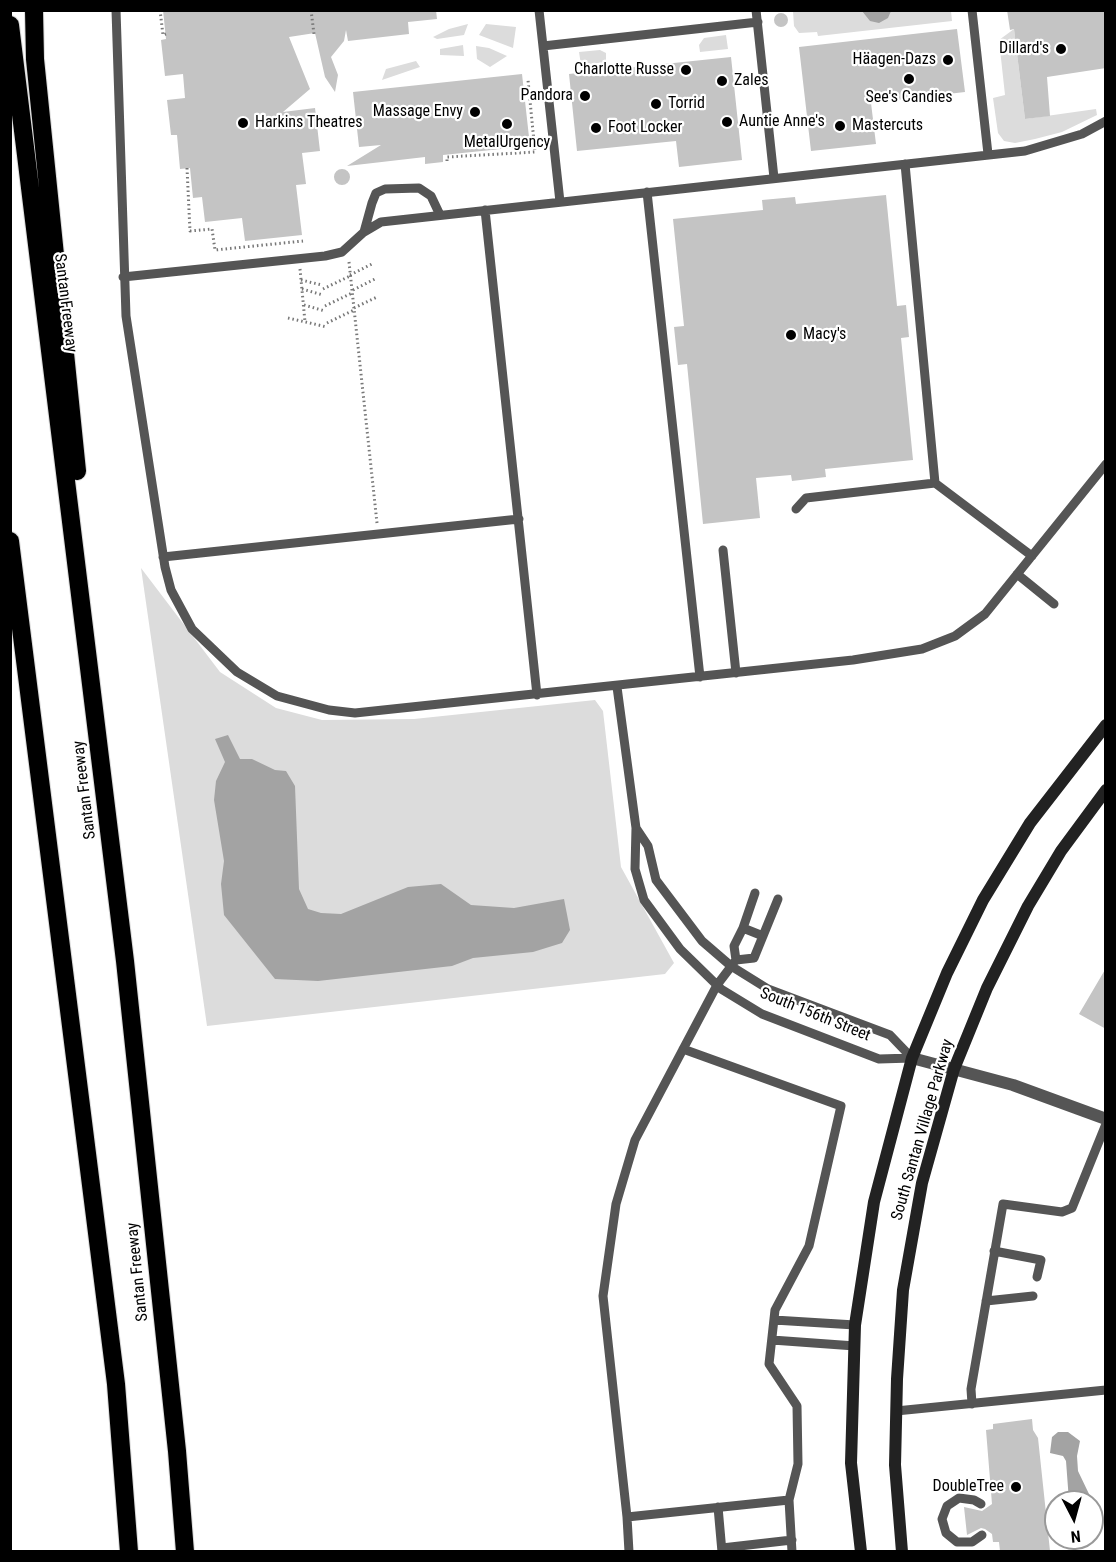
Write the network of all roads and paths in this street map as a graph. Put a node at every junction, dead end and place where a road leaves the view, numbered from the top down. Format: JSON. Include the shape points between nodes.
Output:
{"nodes":[{"id":1,"x":34,"y":10,"type":"edge"},
{"id":2,"x":116,"y":10,"type":"edge"},
{"id":3,"x":160,"y":10,"type":"edge"},
{"id":4,"x":311,"y":10,"type":"edge"},
{"id":5,"x":539,"y":10,"type":"edge"},
{"id":6,"x":756,"y":10,"type":"edge"},
{"id":7,"x":972,"y":10,"type":"edge"},
{"id":8,"x":758,"y":22,"type":"junction"},
{"id":9,"x":10,"y":25,"type":"edge"},
{"id":10,"x":166,"y":34,"type":"dead end"},
{"id":11,"x":314,"y":34,"type":"dead end"},
{"id":12,"x":543,"y":46,"type":"junction"},
{"id":13,"x":528,"y":80,"type":"dead end"},
{"id":14,"x":1106,"y":121,"type":"edge"},
{"id":15,"x":988,"y":154,"type":"junction"},
{"id":16,"x":447,"y":161,"type":"dead end"},
{"id":17,"x":905,"y":164,"type":"junction"},
{"id":18,"x":187,"y":168,"type":"dead end"},
{"id":19,"x":774,"y":178,"type":"junction"},
{"id":20,"x":647,"y":192,"type":"junction"},
{"id":21,"x":560,"y":202,"type":"junction"},
{"id":22,"x":485,"y":210,"type":"junction"},
{"id":23,"x":440,"y":215,"type":"junction"},
{"id":24,"x":364,"y":232,"type":"junction"},
{"id":25,"x":303,"y":241,"type":"dead end"},
{"id":26,"x":297,"y":242,"type":"junction"},
{"id":27,"x":298,"y":248,"type":"dead end"},
{"id":28,"x":349,"y":262,"type":"dead end"},
{"id":29,"x":374,"y":263,"type":"dead end"},
{"id":30,"x":300,"y":269,"type":"dead end"},
{"id":31,"x":350,"y":276,"type":"junction"},
{"id":32,"x":123,"y":278,"type":"junction"},
{"id":33,"x":375,"y":279,"type":"dead end"},
{"id":34,"x":301,"y":280,"type":"junction"},
{"id":35,"x":302,"y":290,"type":"junction"},
{"id":36,"x":352,"y":292,"type":"junction"},
{"id":37,"x":324,"y":295,"type":"dead end"},
{"id":38,"x":377,"y":297,"type":"dead end"},
{"id":39,"x":304,"y":305,"type":"junction"},
{"id":40,"x":354,"y":309,"type":"junction"},
{"id":41,"x":288,"y":318,"type":"dead end"},
{"id":42,"x":306,"y":322,"type":"junction"},
{"id":43,"x":1106,"y":464,"type":"edge"},
{"id":44,"x":935,"y":483,"type":"junction"},
{"id":45,"x":796,"y":509,"type":"dead end"},
{"id":46,"x":519,"y":519,"type":"junction"},
{"id":47,"x":377,"y":523,"type":"dead end"},
{"id":48,"x":10,"y":541,"type":"edge"},
{"id":49,"x":723,"y":550,"type":"dead end"},
{"id":50,"x":1032,"y":556,"type":"junction"},
{"id":51,"x":163,"y":558,"type":"junction"},
{"id":52,"x":1017,"y":574,"type":"junction"},
{"id":53,"x":1054,"y":604,"type":"dead end"},
{"id":54,"x":736,"y":673,"type":"junction"},
{"id":55,"x":700,"y":677,"type":"junction"},
{"id":56,"x":92,"y":679,"type":"junction"},
{"id":57,"x":617,"y":687,"type":"junction"},
{"id":58,"x":537,"y":695,"type":"junction"},
{"id":59,"x":1106,"y":725,"type":"edge"},
{"id":60,"x":1106,"y":790,"type":"edge"},
{"id":61,"x":636,"y":828,"type":"junction"},
{"id":62,"x":754,"y":893,"type":"dead end"},
{"id":63,"x":778,"y":900,"type":"dead end"},
{"id":64,"x":744,"y":928,"type":"junction"},
{"id":65,"x":763,"y":936,"type":"junction"},
{"id":66,"x":733,"y":963,"type":"junction"},
{"id":67,"x":717,"y":985,"type":"junction"},
{"id":68,"x":683,"y":1049,"type":"junction"},
{"id":69,"x":912,"y":1058,"type":"junction"},
{"id":70,"x":954,"y":1069,"type":"junction"},
{"id":71,"x":1106,"y":1119,"type":"edge"},
{"id":72,"x":1106,"y":1124,"type":"edge"},
{"id":73,"x":994,"y":1251,"type":"junction"},
{"id":74,"x":1037,"y":1277,"type":"dead end"},
{"id":75,"x":1033,"y":1296,"type":"dead end"},
{"id":76,"x":986,"y":1301,"type":"junction"},
{"id":77,"x":774,"y":1320,"type":"junction"},
{"id":78,"x":855,"y":1325,"type":"junction"},
{"id":79,"x":772,"y":1340,"type":"junction"},
{"id":80,"x":855,"y":1346,"type":"junction"},
{"id":81,"x":1106,"y":1390,"type":"edge"},
{"id":82,"x":972,"y":1404,"type":"junction"},
{"id":83,"x":896,"y":1411,"type":"junction"},
{"id":84,"x":789,"y":1500,"type":"junction"},
{"id":85,"x":981,"y":1504,"type":"dead end"},
{"id":86,"x":718,"y":1507,"type":"junction"},
{"id":87,"x":627,"y":1516,"type":"junction"},
{"id":88,"x":982,"y":1534,"type":"dead end"},
{"id":89,"x":792,"y":1540,"type":"junction"},
{"id":90,"x":722,"y":1550,"type":"edge"},
{"id":91,"x":129,"y":1551,"type":"edge"},
{"id":92,"x":185,"y":1551,"type":"edge"},
{"id":93,"x":630,"y":1551,"type":"edge"},
{"id":94,"x":792,"y":1551,"type":"edge"},
{"id":95,"x":861,"y":1551,"type":"edge"},
{"id":96,"x":902,"y":1551,"type":"edge"}],
"edges":[{"from":1,"to":56,"type":"highway","via":[[35,59],[73,408]]},
{"from":2,"to":32,"type":"lane"},
{"from":3,"to":10,"type":"path","via":[[163,35]]},
{"from":4,"to":11,"type":"path"},
{"from":5,"to":12,"type":"lane"},
{"from":6,"to":8,"type":"lane"},
{"from":7,"to":15,"type":"lane"},
{"from":8,"to":12,"type":"lane"},
{"from":8,"to":19,"type":"lane"},
{"from":9,"to":56,"type":"highway","name":"Santan Freeway"},
{"from":12,"to":21,"type":"lane"},
{"from":13,"to":16,"type":"path","via":[[535,152]]},
{"from":14,"to":15,"type":"lane","via":[[1056,144]]},
{"from":15,"to":17,"type":"lane"},
{"from":17,"to":19,"type":"lane"},
{"from":17,"to":44,"type":"lane"},
{"from":18,"to":26,"type":"path","via":[[190,231],[212,229],[214,250]]},
{"from":19,"to":20,"type":"lane"},
{"from":20,"to":21,"type":"lane"},
{"from":20,"to":55,"type":"lane"},
{"from":21,"to":22,"type":"lane"},
{"from":22,"to":23,"type":"lane"},
{"from":22,"to":46,"type":"lane"},
{"from":23,"to":24,"type":"lane","via":[[381,222]]},
{"from":23,"to":24,"type":"lane","via":[[431,196],[419,188],[385,189],[376,193]]},
{"from":24,"to":32,"type":"lane","via":[[342,252],[325,256]]},
{"from":25,"to":26,"type":"path"},
{"from":26,"to":27,"type":"path"},
{"from":28,"to":31,"type":"path"},
{"from":29,"to":31,"type":"path"},
{"from":30,"to":34,"type":"path"},
{"from":31,"to":34,"type":"path","via":[[323,287]]},
{"from":31,"to":36,"type":"path"},
{"from":32,"to":51,"type":"lane"},
{"from":33,"to":36,"type":"path"},
{"from":34,"to":35,"type":"path"},
{"from":35,"to":37,"type":"path"},
{"from":35,"to":39,"type":"path"},
{"from":36,"to":39,"type":"path","via":[[325,308]]},
{"from":36,"to":40,"type":"path"},
{"from":38,"to":40,"type":"path"},
{"from":39,"to":42,"type":"path"},
{"from":40,"to":42,"type":"path","via":[[327,325]]},
{"from":40,"to":47,"type":"path"},
{"from":41,"to":42,"type":"path"},
{"from":43,"to":50,"type":"lane"},
{"from":44,"to":45,"type":"lane","via":[[806,498]]},
{"from":44,"to":50,"type":"lane"},
{"from":46,"to":51,"type":"lane"},
{"from":46,"to":58,"type":"lane"},
{"from":48,"to":91,"type":"highway","via":[[116,1384]]},
{"from":49,"to":54,"type":"lane"},
{"from":50,"to":52,"type":"lane"},
{"from":51,"to":58,"type":"lane","via":[[171,590],[192,629],[237,672],[276,696],[355,713]]},
{"from":52,"to":53,"type":"lane"},
{"from":52,"to":54,"type":"lane","via":[[985,614],[939,644],[898,655]]},
{"from":54,"to":55,"type":"lane"},
{"from":55,"to":57,"type":"lane"},
{"from":56,"to":92,"type":"highway","name":"Santan Freeway","via":[[175,1428]]},
{"from":57,"to":58,"type":"lane"},
{"from":57,"to":61,"type":"lane","name":"South 156th Street"},
{"from":59,"to":69,"type":"main road","name":"South Santan Village Parkway","via":[[1030,823],[982,900]]},
{"from":60,"to":70,"type":"main road","name":"South Santan Village Parkway","via":[[1061,851],[1028,906],[987,988]]},
{"from":61,"to":66,"type":"lane","name":"South 156th Street","via":[[648,846],[656,879],[702,941]]},
{"from":61,"to":67,"type":"lane","name":"South 156th Street","via":[[634,869],[644,900],[680,949]]},
{"from":62,"to":64,"type":"lane"},
{"from":63,"to":65,"type":"lane"},
{"from":64,"to":65,"type":"lane"},
{"from":64,"to":66,"type":"lane","via":[[734,946]]},
{"from":65,"to":66,"type":"lane","via":[[754,958]]},
{"from":66,"to":67,"type":"lane"},
{"from":66,"to":69,"type":"lane","name":"South 156th Street","via":[[768,989],[890,1035]]},
{"from":67,"to":68,"type":"lane"},
{"from":67,"to":69,"type":"lane","name":"South 156th Street","via":[[762,1014],[879,1059]]},
{"from":68,"to":77,"type":"lane","via":[[842,1106],[809,1246],[775,1310]]},
{"from":68,"to":87,"type":"lane","via":[[636,1140],[616,1204],[603,1296]]},
{"from":69,"to":70,"type":"street","name":"South 156th Street"},
{"from":69,"to":78,"type":"main road","name":"South Santan Village Parkway","via":[[874,1202]]},
{"from":70,"to":71,"type":"street","name":"South 156th Street","via":[[1050,1097]]},
{"from":70,"to":83,"type":"main road","name":"South Santan Village Parkway","via":[[912,1227],[903,1290]]},
{"from":72,"to":73,"type":"lane","via":[[1072,1208],[1062,1212],[1003,1204]]},
{"from":73,"to":74,"type":"lane","via":[[1041,1260]]},
{"from":73,"to":76,"type":"lane"},
{"from":75,"to":76,"type":"lane"},
{"from":76,"to":82,"type":"lane","via":[[971,1389]]},
{"from":77,"to":78,"type":"lane"},
{"from":77,"to":79,"type":"lane"},
{"from":78,"to":80,"type":"main road","name":"South Santan Village Parkway"},
{"from":79,"to":80,"type":"lane"},
{"from":79,"to":84,"type":"lane","via":[[769,1364],[796,1406],[798,1464]]},
{"from":80,"to":95,"type":"main road","name":"South Santan Village Parkway","via":[[851,1463]]},
{"from":81,"to":82,"type":"lane"},
{"from":82,"to":83,"type":"lane"},
{"from":83,"to":96,"type":"main road","name":"South Santan Village Parkway","via":[[895,1465]]},
{"from":84,"to":86,"type":"lane"},
{"from":84,"to":89,"type":"lane"},
{"from":85,"to":88,"type":"lane","via":[[959,1498],[947,1506],[942,1519],[946,1533],[957,1542],[972,1542]]},
{"from":86,"to":87,"type":"lane"},
{"from":86,"to":90,"type":"lane"},
{"from":87,"to":93,"type":"lane"},
{"from":89,"to":90,"type":"lane"},
{"from":89,"to":94,"type":"lane"}]}
